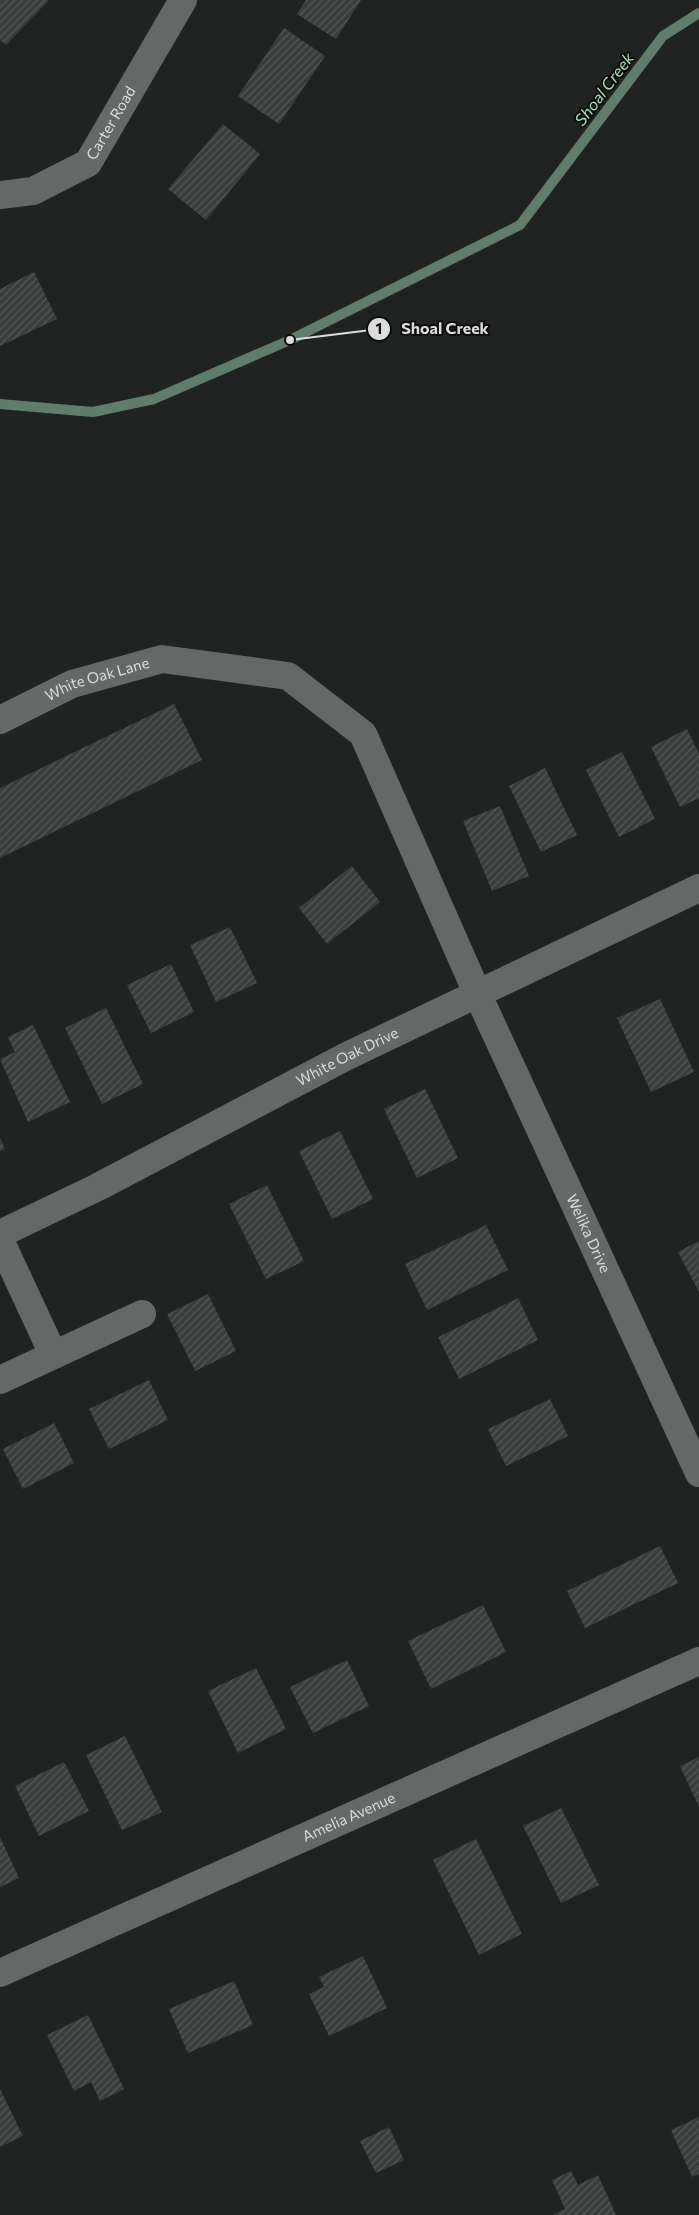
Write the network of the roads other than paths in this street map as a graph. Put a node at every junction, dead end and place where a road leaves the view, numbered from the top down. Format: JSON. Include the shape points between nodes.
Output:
{"nodes":[{"id":1,"x":183,"y":0,"type":"edge"},
{"id":2,"x":0,"y":195,"type":"edge"},
{"id":3,"x":0,"y":720,"type":"edge"},
{"id":4,"x":699,"y":888,"type":"edge"},
{"id":5,"x":478,"y":995,"type":"junction"},
{"id":6,"x":0,"y":1234,"type":"edge"},
{"id":7,"x":0,"y":1240,"type":"edge"},
{"id":8,"x":142,"y":1314,"type":"dead end"},
{"id":9,"x":53,"y":1354,"type":"junction"},
{"id":10,"x":0,"y":1380,"type":"edge"},
{"id":11,"x":699,"y":1472,"type":"edge"},
{"id":12,"x":699,"y":1662,"type":"edge"},
{"id":13,"x":0,"y":1973,"type":"edge"}],
"edges":[{"from":1,"to":2,"type":"street","name":"Carter Road","via":[[88,163],[32,191]]},
{"from":3,"to":5,"type":"street","name":"White Oak Lane","via":[[72,684],[162,659],[288,676],[363,734]]},
{"from":4,"to":5,"type":"street","name":"White Oak Drive"},
{"from":5,"to":6,"type":"street","name":"White Oak Drive","via":[[347,1056],[98,1187]]},
{"from":5,"to":11,"type":"street","name":"Welika Drive"},
{"from":7,"to":9,"type":"street"},
{"from":8,"to":9,"type":"street"},
{"from":9,"to":10,"type":"street"},
{"from":12,"to":13,"type":"street","name":"Amelia Avenue"}]}
